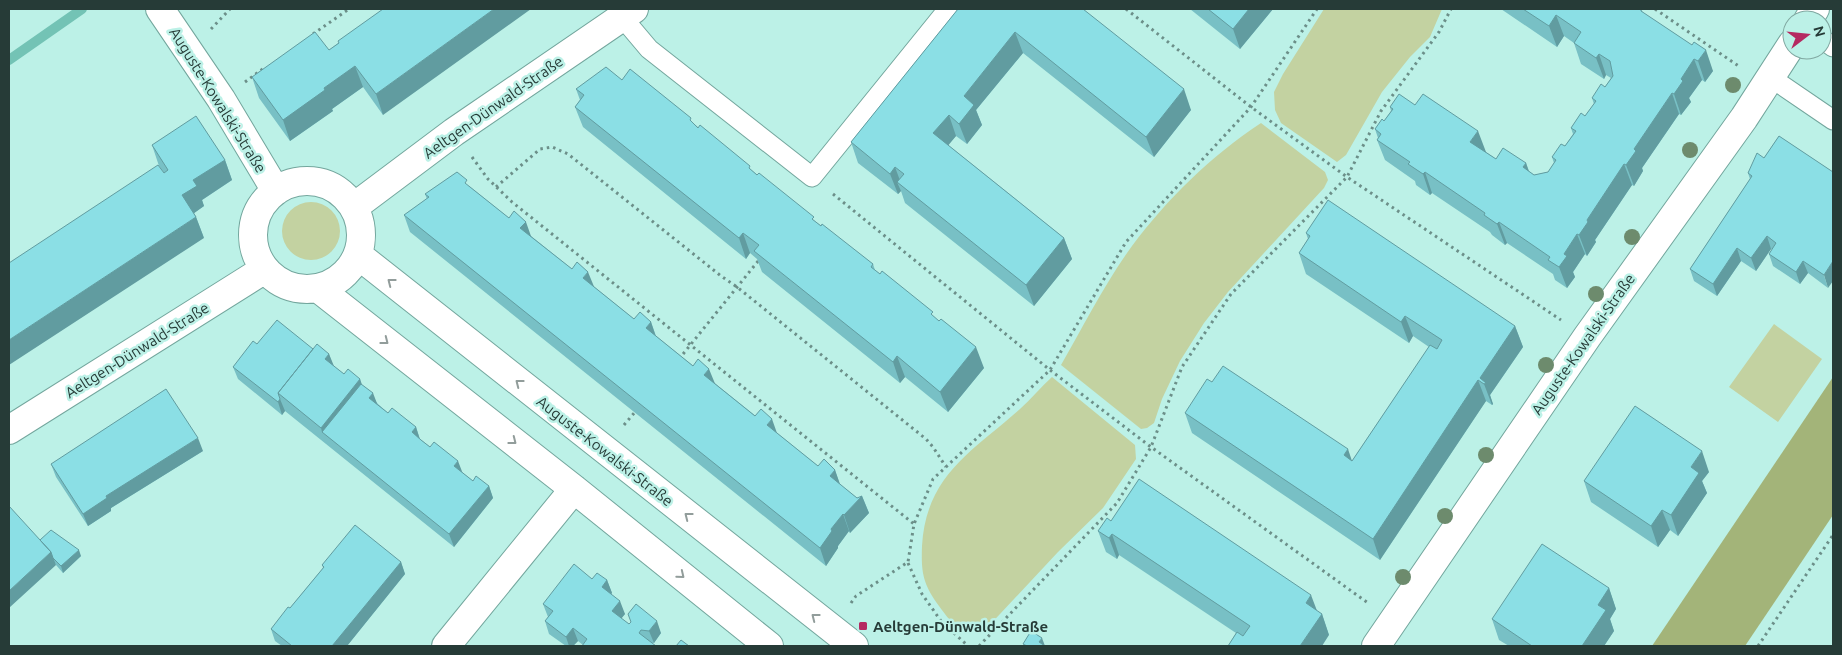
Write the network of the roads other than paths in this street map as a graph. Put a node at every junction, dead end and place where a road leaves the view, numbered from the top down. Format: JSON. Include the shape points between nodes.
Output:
{"nodes":[{"id":1,"x":160,"y":9,"type":"edge"},
{"id":2,"x":948,"y":9,"type":"edge"},
{"id":3,"x":628,"y":13,"type":"edge"},
{"id":4,"x":1782,"y":59,"type":"edge"},
{"id":5,"x":1768,"y":81,"type":"junction"},
{"id":6,"x":1833,"y":120,"type":"edge"},
{"id":7,"x":276,"y":191,"type":"junction"},
{"id":8,"x":354,"y":208,"type":"junction"},
{"id":9,"x":358,"y":255,"type":"junction"},
{"id":10,"x":266,"y":269,"type":"junction"},
{"id":11,"x":319,"y":289,"type":"junction"},
{"id":12,"x":9,"y":430,"type":"edge"},
{"id":13,"x":574,"y":489,"type":"junction"},
{"id":14,"x":446,"y":646,"type":"edge"},
{"id":15,"x":769,"y":646,"type":"edge"},
{"id":16,"x":854,"y":646,"type":"edge"},
{"id":17,"x":1376,"y":646,"type":"edge"}],
"edges":[{"from":1,"to":7,"type":"street","name":"Auguste-Kowalski-Straße","via":[[221,99]]},
{"from":2,"to":3,"type":"lane","via":[[812,177],[649,49]]},
{"from":3,"to":8,"type":"street","name":"Aeltgen-Dünwald-Straße","via":[[454,132]]},
{"from":4,"to":5,"type":"street","name":"Auguste-Kowalski-Straße"},
{"from":5,"to":6,"type":"lane"},
{"from":5,"to":17,"type":"street","name":"Auguste-Kowalski-Straße","via":[[1587,337]]},
{"from":7,"to":8,"type":"street","via":[[296,182],[318,182],[339,191]]},
{"from":7,"to":10,"type":"street","via":[[265,201],[254,228],[258,257]]},
{"from":8,"to":9,"type":"street","via":[[362,231]]},
{"from":9,"to":11,"type":"street","via":[[346,273]]},
{"from":16,"to":9,"type":"street","name":"Auguste-Kowalski-Straße","one_way":true},
{"from":10,"to":11,"type":"street","via":[[284,284],[301,289]]},
{"from":10,"to":12,"type":"street","name":"Aeltgen-Dünwald-Straße"},
{"from":11,"to":13,"type":"street","one_way":true},
{"from":13,"to":14,"type":"street"},
{"from":13,"to":15,"type":"street","one_way":true}]}
